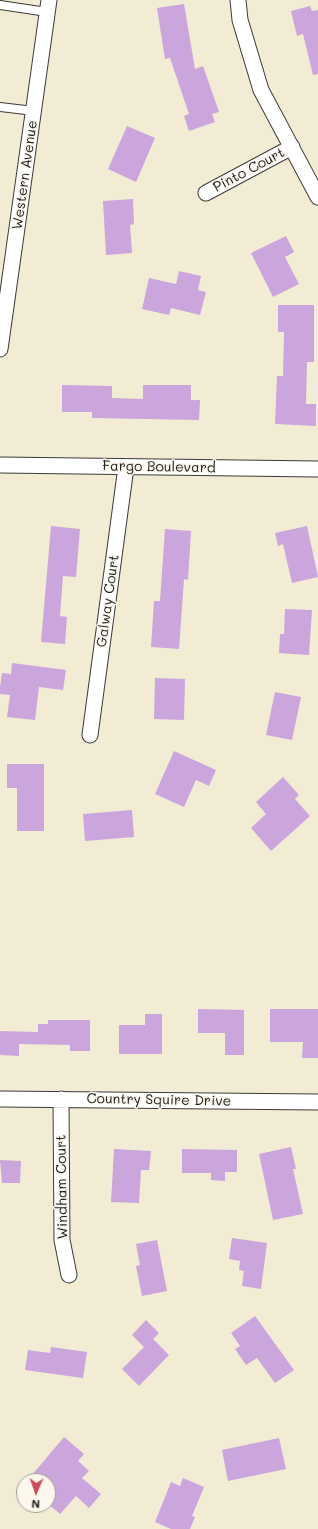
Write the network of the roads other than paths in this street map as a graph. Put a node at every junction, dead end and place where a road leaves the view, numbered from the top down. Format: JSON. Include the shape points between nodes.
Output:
{"nodes":[{"id":1,"x":238,"y":0,"type":"edge"},
{"id":2,"x":0,"y":5,"type":"edge"},
{"id":3,"x":48,"y":6,"type":"edge"},
{"id":4,"x":0,"y":107,"type":"edge"},
{"id":5,"x":34,"y":112,"type":"junction"},
{"id":6,"x":292,"y":147,"type":"junction"},
{"id":7,"x":206,"y":193,"type":"dead end"},
{"id":8,"x":318,"y":197,"type":"edge"},
{"id":9,"x":0,"y":350,"type":"edge"},
{"id":10,"x":0,"y":465,"type":"edge"},
{"id":11,"x":126,"y":467,"type":"junction"},
{"id":12,"x":318,"y":469,"type":"edge"},
{"id":13,"x":90,"y":735,"type":"dead end"},
{"id":14,"x":0,"y":1099,"type":"edge"},
{"id":15,"x":61,"y":1099,"type":"junction"},
{"id":16,"x":318,"y":1102,"type":"edge"},
{"id":17,"x":69,"y":1275,"type":"dead end"}],
"edges":[{"from":1,"to":6,"type":"street","via":[[240,20],[261,90]]},
{"from":2,"to":3,"type":"lane"},
{"from":3,"to":5,"type":"street","name":"Western Avenue"},
{"from":4,"to":5,"type":"lane"},
{"from":5,"to":9,"type":"street","name":"Western Avenue"},
{"from":6,"to":7,"type":"street","name":"Pinto Court"},
{"from":6,"to":8,"type":"street"},
{"from":10,"to":11,"type":"street","name":"Fargo Boulevard"},
{"from":11,"to":12,"type":"street","name":"Fargo Boulevard"},
{"from":11,"to":13,"type":"street","name":"Galway Court"},
{"from":14,"to":15,"type":"street","name":"Country Squire Drive"},
{"from":15,"to":16,"type":"street","name":"Country Squire Drive"},
{"from":15,"to":17,"type":"street","name":"Windham Court","via":[[62,1240]]}]}
